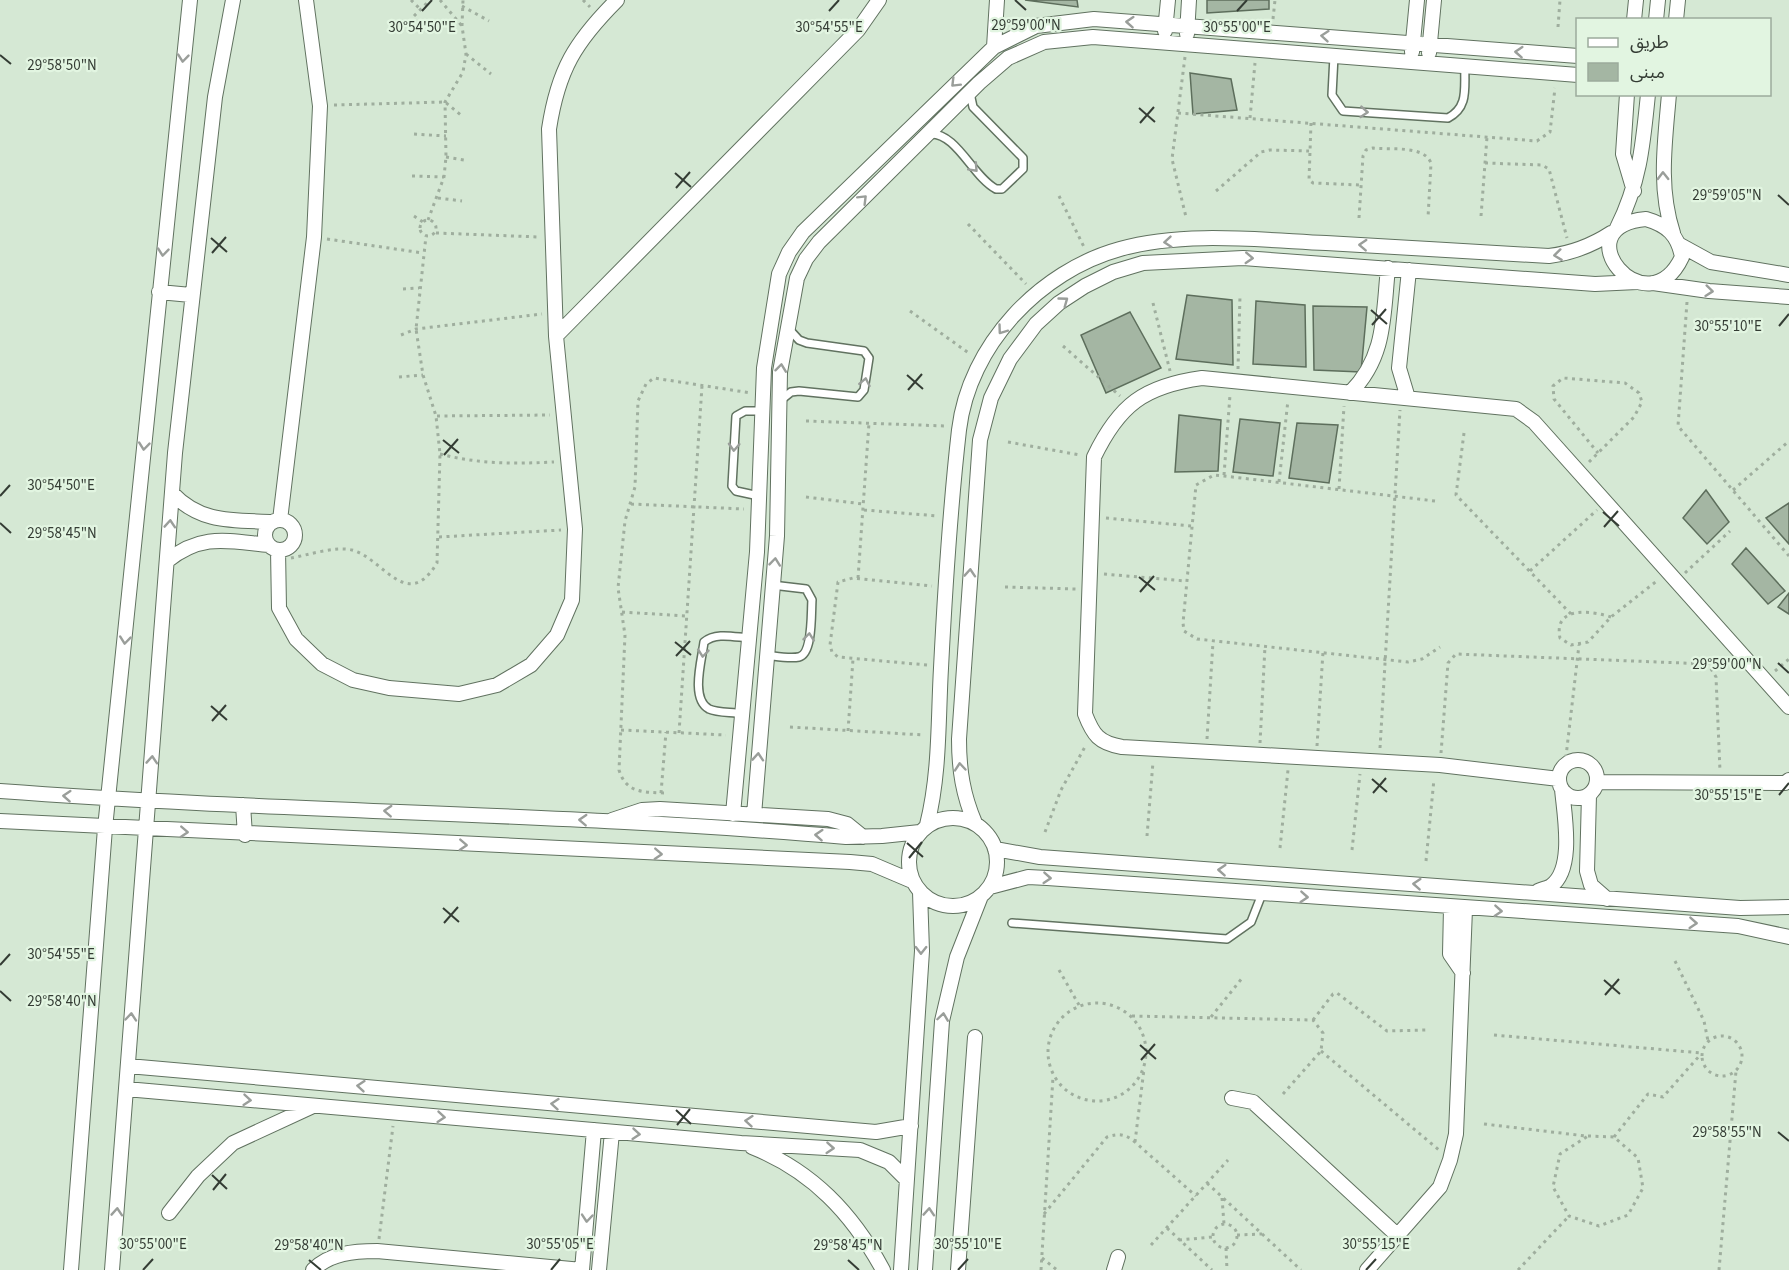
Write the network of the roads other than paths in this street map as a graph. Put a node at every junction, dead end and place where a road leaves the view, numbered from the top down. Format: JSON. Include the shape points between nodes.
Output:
{"nodes":[{"id":1,"x":190,"y":0,"type":"edge"},
{"id":2,"x":233,"y":0,"type":"edge"},
{"id":3,"x":306,"y":0,"type":"edge"},
{"id":4,"x":617,"y":0,"type":"edge"},
{"id":5,"x":879,"y":0,"type":"edge"},
{"id":6,"x":997,"y":0,"type":"edge"},
{"id":7,"x":1168,"y":0,"type":"edge"},
{"id":8,"x":1190,"y":0,"type":"edge"},
{"id":9,"x":1417,"y":0,"type":"edge"},
{"id":10,"x":1434,"y":0,"type":"edge"},
{"id":11,"x":1636,"y":0,"type":"edge"},
{"id":12,"x":1658,"y":0,"type":"edge"},
{"id":13,"x":1678,"y":0,"type":"edge"},
{"id":14,"x":1634,"y":18,"type":"edge"},
{"id":15,"x":1656,"y":18,"type":"edge"},
{"id":16,"x":1676,"y":18,"type":"edge"},
{"id":17,"x":1166,"y":24,"type":"junction"},
{"id":18,"x":1187,"y":26,"type":"junction"},
{"id":19,"x":1164,"y":43,"type":"junction"},
{"id":20,"x":1413,"y":44,"type":"junction"},
{"id":21,"x":1186,"y":45,"type":"junction"},
{"id":22,"x":1430,"y":45,"type":"junction"},
{"id":23,"x":994,"y":47,"type":"junction"},
{"id":24,"x":1334,"y":56,"type":"junction"},
{"id":25,"x":1576,"y":56,"type":"edge"},
{"id":26,"x":1411,"y":62,"type":"junction"},
{"id":27,"x":1428,"y":64,"type":"junction"},
{"id":28,"x":1465,"y":67,"type":"junction"},
{"id":29,"x":1576,"y":75,"type":"edge"},
{"id":30,"x":970,"y":93,"type":"junction"},
{"id":31,"x":1627,"y":96,"type":"edge"},
{"id":32,"x":1648,"y":96,"type":"edge"},
{"id":33,"x":1669,"y":96,"type":"edge"},
{"id":34,"x":930,"y":134,"type":"junction"},
{"id":35,"x":1634,"y":191,"type":"junction"},
{"id":36,"x":1614,"y":230,"type":"junction"},
{"id":37,"x":1676,"y":239,"type":"junction"},
{"id":38,"x":1388,"y":268,"type":"junction"},
{"id":39,"x":1409,"y":270,"type":"junction"},
{"id":40,"x":1789,"y":275,"type":"edge"},
{"id":41,"x":1644,"y":283,"type":"junction"},
{"id":42,"x":159,"y":292,"type":"junction"},
{"id":43,"x":191,"y":295,"type":"junction"},
{"id":44,"x":1789,"y":297,"type":"edge"},
{"id":45,"x":788,"y":327,"type":"junction"},
{"id":46,"x":556,"y":336,"type":"junction"},
{"id":47,"x":1347,"y":392,"type":"junction"},
{"id":48,"x":1404,"y":398,"type":"junction"},
{"id":49,"x":779,"y":407,"type":"junction"},
{"id":50,"x":762,"y":411,"type":"junction"},
{"id":51,"x":172,"y":493,"type":"junction"},
{"id":52,"x":759,"y":503,"type":"junction"},
{"id":53,"x":277,"y":521,"type":"junction"},
{"id":54,"x":275,"y":551,"type":"junction"},
{"id":55,"x":167,"y":561,"type":"junction"},
{"id":56,"x":772,"y":585,"type":"junction"},
{"id":57,"x":749,"y":638,"type":"junction"},
{"id":58,"x":765,"y":655,"type":"junction"},
{"id":59,"x":1789,"y":707,"type":"edge"},
{"id":60,"x":742,"y":714,"type":"junction"},
{"id":61,"x":1788,"y":782,"type":"edge"},
{"id":62,"x":1597,"y":783,"type":"junction"},
{"id":63,"x":1561,"y":784,"type":"junction"},
{"id":64,"x":0,"y":791,"type":"edge"},
{"id":65,"x":1588,"y":795,"type":"junction"},
{"id":66,"x":109,"y":799,"type":"junction"},
{"id":67,"x":148,"y":801,"type":"junction"},
{"id":68,"x":243,"y":805,"type":"junction"},
{"id":69,"x":733,"y":814,"type":"junction"},
{"id":70,"x":754,"y":815,"type":"junction"},
{"id":71,"x":0,"y":821,"type":"edge"},
{"id":72,"x":609,"y":822,"type":"junction"},
{"id":73,"x":975,"y":823,"type":"junction"},
{"id":74,"x":105,"y":828,"type":"junction"},
{"id":75,"x":923,"y":828,"type":"junction"},
{"id":76,"x":146,"y":830,"type":"junction"},
{"id":77,"x":245,"y":835,"type":"junction"},
{"id":78,"x":863,"y":837,"type":"junction"},
{"id":79,"x":995,"y":849,"type":"junction"},
{"id":80,"x":916,"y":886,"type":"junction"},
{"id":81,"x":985,"y":891,"type":"junction"},
{"id":82,"x":1533,"y":892,"type":"junction"},
{"id":83,"x":1262,"y":894,"type":"junction"},
{"id":84,"x":1607,"y":898,"type":"junction"},
{"id":85,"x":1789,"y":907,"type":"edge"},
{"id":86,"x":1451,"y":908,"type":"junction"},
{"id":87,"x":1466,"y":909,"type":"junction"},
{"id":88,"x":1012,"y":922,"type":"dead end"},
{"id":89,"x":1789,"y":937,"type":"edge"},
{"id":90,"x":1463,"y":973,"type":"junction"},
{"id":91,"x":975,"y":1037,"type":"dead end"},
{"id":92,"x":128,"y":1066,"type":"junction"},
{"id":93,"x":205,"y":1072,"type":"junction"},
{"id":94,"x":126,"y":1089,"type":"junction"},
{"id":95,"x":205,"y":1096,"type":"junction"},
{"id":96,"x":1232,"y":1098,"type":"dead end"},
{"id":97,"x":316,"y":1106,"type":"junction"},
{"id":98,"x":911,"y":1126,"type":"junction"},
{"id":99,"x":594,"y":1130,"type":"junction"},
{"id":100,"x":612,"y":1132,"type":"junction"},
{"id":101,"x":741,"y":1143,"type":"junction"},
{"id":102,"x":907,"y":1180,"type":"junction"},
{"id":103,"x":169,"y":1213,"type":"dead end"},
{"id":104,"x":1398,"y":1236,"type":"junction"},
{"id":105,"x":71,"y":1270,"type":"edge"},
{"id":106,"x":112,"y":1270,"type":"edge"},
{"id":107,"x":313,"y":1270,"type":"edge"},
{"id":108,"x":582,"y":1270,"type":"edge"},
{"id":109,"x":599,"y":1270,"type":"edge"},
{"id":110,"x":883,"y":1270,"type":"edge"},
{"id":111,"x":901,"y":1270,"type":"edge"},
{"id":112,"x":926,"y":1270,"type":"edge"},
{"id":113,"x":958,"y":1270,"type":"edge"},
{"id":114,"x":1367,"y":1270,"type":"edge"}],
"edges":[{"from":1,"to":42,"type":"street","one_way":true},
{"from":2,"to":43,"type":"street","via":[[219,62]]},
{"from":3,"to":53,"type":"street","via":[[320,106],[314,237]]},
{"from":4,"to":46,"type":"street","via":[[575,49],[562,71],[554,99],[549,129]]},
{"from":5,"to":46,"type":"street","via":[[858,30]]},
{"from":6,"to":23,"type":"street"},
{"from":7,"to":17,"type":"street"},
{"from":8,"to":18,"type":"street"},
{"from":9,"to":20,"type":"street"},
{"from":10,"to":22,"type":"street"},
{"from":11,"to":14,"type":"street"},
{"from":12,"to":15,"type":"street"},
{"from":13,"to":16,"type":"street"},
{"from":17,"to":18,"type":"street"},
{"from":17,"to":19,"type":"street"},
{"from":17,"to":23,"type":"street","one_way":true,"via":[[1094,19],[1036,26]]},
{"from":20,"to":18,"type":"street","one_way":true},
{"from":18,"to":21,"type":"street"},
{"from":19,"to":21,"type":"street"},
{"from":19,"to":30,"type":"street","via":[[1093,37],[1044,42],[1008,58]]},
{"from":20,"to":22,"type":"street"},
{"from":20,"to":26,"type":"street"},
{"from":21,"to":24,"type":"street"},
{"from":25,"to":22,"type":"street","one_way":true},
{"from":22,"to":27,"type":"street"},
{"from":23,"to":50,"type":"street","one_way":true,"via":[[804,232],[789,252],[774,297]]},
{"from":24,"to":26,"type":"street"},
{"from":24,"to":28,"type":"lane","one_way":true,"via":[[1332,95],[1343,111],[1448,118],[1464,104]]},
{"from":26,"to":27,"type":"street"},
{"from":27,"to":28,"type":"street"},
{"from":28,"to":29,"type":"street"},
{"from":30,"to":34,"type":"street"},
{"from":34,"to":30,"type":"lane","one_way":true,"via":[[947,139],[996,189],[1002,189],[1023,169],[1023,158],[973,107]]},
{"from":31,"to":35,"type":"street","via":[[1623,154]]},
{"from":32,"to":35,"type":"street"},
{"from":37,"to":33,"type":"street","one_way":true,"via":[[1666,213],[1663,169]]},
{"from":45,"to":34,"type":"street","one_way":true,"via":[[797,278],[806,259]]},
{"from":35,"to":36,"type":"street"},
{"from":36,"to":37,"type":"street","via":[[1630,220],[1646,219],[1661,223]]},
{"from":36,"to":41,"type":"street","via":[[1611,258],[1617,268]]},
{"from":36,"to":75,"type":"street","one_way":true,"via":[[1592,245],[1549,256],[1244,239],[1167,241],[1121,248],[1090,260],[1035,294],[1005,326],[981,362],[960,426],[946,588],[938,766]]},
{"from":37,"to":40,"type":"street","via":[[1712,262]]},
{"from":37,"to":41,"type":"street","via":[[1682,257],[1678,266],[1671,275]]},
{"from":38,"to":39,"type":"street"},
{"from":38,"to":47,"type":"street","via":[[1379,347],[1372,364]]},
{"from":73,"to":38,"type":"street","one_way":true,"via":[[964,796],[959,739],[980,440],[991,398],[1010,359],[1036,324],[1059,303],[1104,277],[1143,263],[1244,258]]},
{"from":39,"to":41,"type":"street","via":[[1595,284]]},
{"from":39,"to":48,"type":"street","via":[[1399,368]]},
{"from":41,"to":44,"type":"street","one_way":true},
{"from":42,"to":43,"type":"street"},
{"from":42,"to":66,"type":"street","one_way":true},
{"from":43,"to":51,"type":"street"},
{"from":49,"to":45,"type":"street","one_way":true},
{"from":49,"to":45,"type":"lane","one_way":true,"via":[[784,396],[799,391],[858,397],[864,390],[869,358],[864,351],[807,343]]},
{"from":46,"to":54,"type":"street","via":[[575,530],[572,600],[556,635],[531,665],[497,685],[459,694],[389,688],[353,680],[322,664],[296,639],[279,608]]},
{"from":47,"to":48,"type":"street"},
{"from":47,"to":63,"type":"street","via":[[1202,378],[1172,382],[1130,404],[1108,428],[1094,457],[1085,714],[1092,734],[1106,744],[1438,765]]},
{"from":48,"to":59,"type":"street","via":[[1516,409],[1534,422]]},
{"from":49,"to":50,"type":"street"},
{"from":56,"to":49,"type":"street","one_way":true,"via":[[777,536]]},
{"from":50,"to":52,"type":"street"},
{"from":50,"to":52,"type":"lane","one_way":true,"via":[[745,411],[736,416],[732,486]]},
{"from":51,"to":53,"type":"street","via":[[194,512],[217,519]]},
{"from":55,"to":51,"type":"street","one_way":true},
{"from":52,"to":57,"type":"street"},
{"from":53,"to":54,"type":"street","via":[[265,535]]},
{"from":53,"to":54,"type":"street","via":[[292,526],[294,540],[285,549]]},
{"from":54,"to":55,"type":"street","via":[[216,541],[192,543]]},
{"from":67,"to":55,"type":"street","one_way":true},
{"from":56,"to":58,"type":"street"},
{"from":58,"to":56,"type":"lane","one_way":true,"via":[[797,657],[808,646],[811,592]]},
{"from":57,"to":60,"type":"street"},
{"from":57,"to":60,"type":"lane","one_way":true,"via":[[710,636],[704,642],[698,697],[712,710]]},
{"from":70,"to":58,"type":"street","one_way":true},
{"from":60,"to":69,"type":"street"},
{"from":61,"to":62,"type":"street"},
{"from":62,"to":63,"type":"street","via":[[1597,775],[1587,762],[1580,760],[1565,765]]},
{"from":62,"to":65,"type":"street"},
{"from":63,"to":65,"type":"street","via":[[1577,798]]},
{"from":63,"to":82,"type":"street","via":[[1567,850],[1552,885]]},
{"from":66,"to":64,"type":"street","one_way":true},
{"from":65,"to":84,"type":"street","via":[[1587,871],[1591,885]]},
{"from":66,"to":67,"type":"street"},
{"from":66,"to":74,"type":"street"},
{"from":67,"to":68,"type":"street"},
{"from":67,"to":76,"type":"street"},
{"from":72,"to":68,"type":"street","one_way":true},
{"from":68,"to":77,"type":"street"},
{"from":69,"to":70,"type":"street"},
{"from":69,"to":72,"type":"street","via":[[642,810]]},
{"from":70,"to":78,"type":"street","via":[[838,820]]},
{"from":71,"to":74,"type":"street"},
{"from":78,"to":72,"type":"street","one_way":true},
{"from":73,"to":75,"type":"street","via":[[942,818]]},
{"from":73,"to":79,"type":"street"},
{"from":74,"to":76,"type":"street"},
{"from":74,"to":105,"type":"street"},
{"from":75,"to":78,"type":"street"},
{"from":75,"to":80,"type":"street","via":[[910,847],[908,864]]},
{"from":76,"to":77,"type":"street","one_way":true},
{"from":92,"to":76,"type":"street","one_way":true},
{"from":77,"to":80,"type":"street","one_way":true,"via":[[850,862],[893,870]]},
{"from":79,"to":81,"type":"street","via":[[997,868]]},
{"from":82,"to":79,"type":"street","one_way":true,"via":[[1040,857]]},
{"from":80,"to":81,"type":"street","via":[[933,902],[950,906],[966,904]]},
{"from":80,"to":98,"type":"street","one_way":true,"via":[[922,951]]},
{"from":81,"to":83,"type":"street","one_way":true,"via":[[1028,877]]},
{"from":112,"to":81,"type":"street","one_way":true,"via":[[942,1020],[957,957]]},
{"from":82,"to":84,"type":"street"},
{"from":83,"to":86,"type":"street","one_way":true},
{"from":83,"to":88,"type":"lane","via":[[1251,922],[1227,939]]},
{"from":84,"to":85,"type":"street","via":[[1740,908]]},
{"from":86,"to":87,"type":"street"},
{"from":86,"to":90,"type":"street","via":[[1450,954]]},
{"from":87,"to":89,"type":"street","one_way":true,"via":[[1738,926]]},
{"from":87,"to":90,"type":"street"},
{"from":90,"to":104,"type":"street","via":[[1456,1134],[1450,1160],[1440,1187]]},
{"from":91,"to":113,"type":"street"},
{"from":92,"to":93,"type":"street"},
{"from":92,"to":94,"type":"street"},
{"from":93,"to":95,"type":"street"},
{"from":98,"to":93,"type":"street","one_way":true,"via":[[869,1132]]},
{"from":94,"to":95,"type":"street"},
{"from":106,"to":94,"type":"street","one_way":true},
{"from":95,"to":97,"type":"street","one_way":true},
{"from":96,"to":104,"type":"street","via":[[1253,1102]]},
{"from":97,"to":99,"type":"street","one_way":true},
{"from":97,"to":103,"type":"street","via":[[233,1143],[198,1176]]},
{"from":98,"to":102,"type":"street"},
{"from":99,"to":100,"type":"street"},
{"from":99,"to":108,"type":"street","one_way":true},
{"from":100,"to":101,"type":"street","one_way":true},
{"from":100,"to":109,"type":"street"},
{"from":101,"to":102,"type":"street","one_way":true,"via":[[861,1150],[889,1162]]},
{"from":101,"to":110,"type":"street","via":[[779,1158],[813,1180],[867,1240]]},
{"from":102,"to":111,"type":"street"},
{"from":104,"to":114,"type":"street"},
{"from":107,"to":108,"type":"street","via":[[319,1263],[350,1251]]}]}
